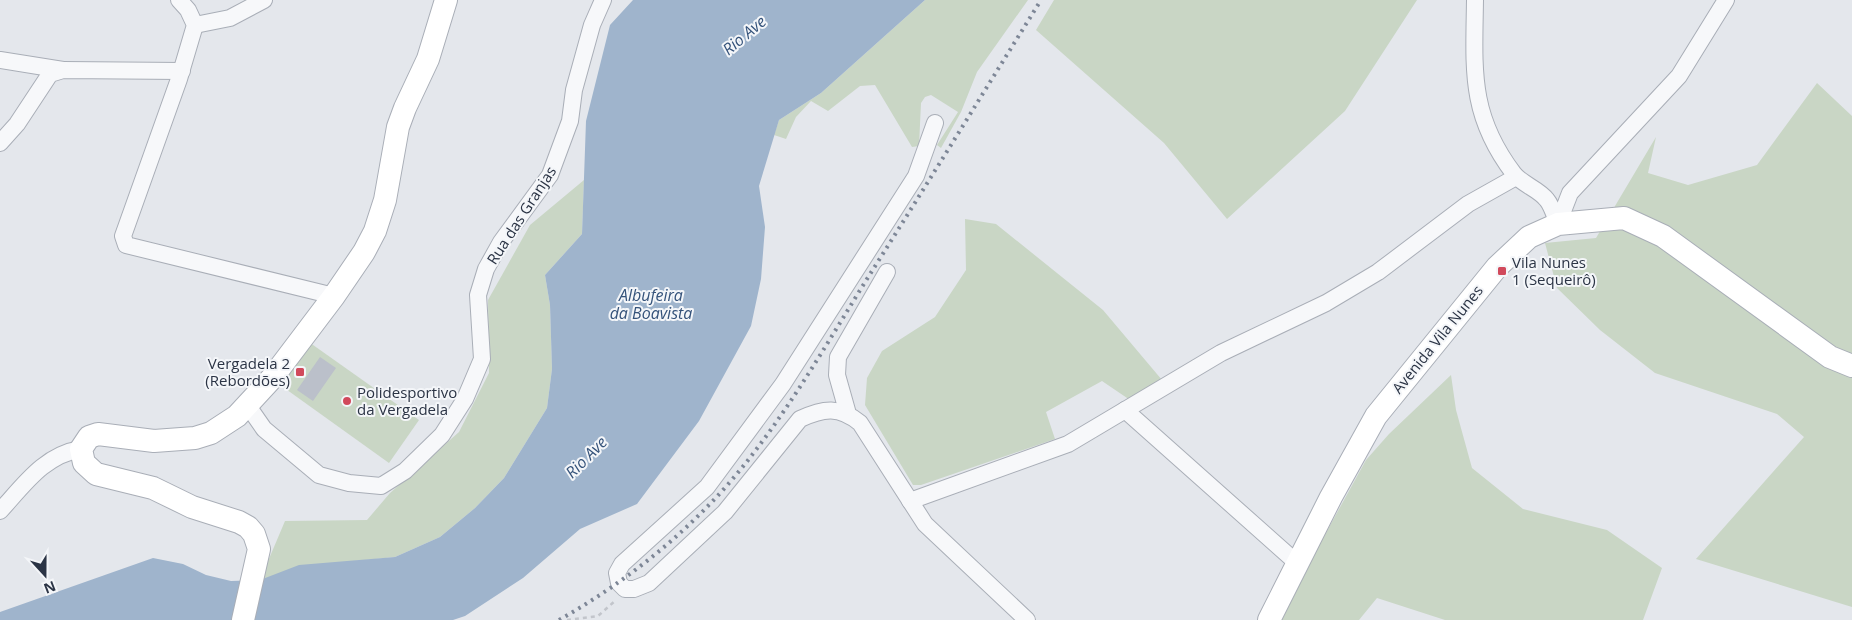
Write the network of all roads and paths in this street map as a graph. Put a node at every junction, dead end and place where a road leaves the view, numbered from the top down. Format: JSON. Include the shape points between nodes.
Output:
{"nodes":[{"id":1,"x":179,"y":0,"type":"edge"},
{"id":2,"x":264,"y":0,"type":"edge"},
{"id":3,"x":446,"y":0,"type":"edge"},
{"id":4,"x":603,"y":0,"type":"edge"},
{"id":5,"x":1475,"y":0,"type":"edge"},
{"id":6,"x":1726,"y":0,"type":"edge"},
{"id":7,"x":195,"y":25,"type":"junction"},
{"id":8,"x":0,"y":60,"type":"edge"},
{"id":9,"x":63,"y":70,"type":"junction"},
{"id":10,"x":182,"y":72,"type":"junction"},
{"id":11,"x":935,"y":123,"type":"dead end"},
{"id":12,"x":0,"y":143,"type":"edge"},
{"id":13,"x":1516,"y":177,"type":"junction"},
{"id":14,"x":1558,"y":224,"type":"junction"},
{"id":15,"x":887,"y":272,"type":"dead end"},
{"id":16,"x":334,"y":296,"type":"junction"},
{"id":17,"x":1852,"y":366,"type":"edge"},
{"id":18,"x":248,"y":406,"type":"junction"},
{"id":19,"x":1125,"y":410,"type":"junction"},
{"id":20,"x":848,"y":414,"type":"junction"},
{"id":21,"x":81,"y":449,"type":"junction"},
{"id":22,"x":910,"y":501,"type":"junction"},
{"id":23,"x":0,"y":511,"type":"edge"},
{"id":24,"x":1297,"y":563,"type":"junction"},
{"id":25,"x":634,"y":589,"type":"junction"},
{"id":26,"x":243,"y":620,"type":"edge"},
{"id":27,"x":567,"y":620,"type":"edge"},
{"id":28,"x":1026,"y":620,"type":"edge"},
{"id":29,"x":1269,"y":620,"type":"edge"}],
"edges":[{"from":1,"to":7,"type":"street"},
{"from":2,"to":7,"type":"street","via":[[230,18]]},
{"from":3,"to":16,"type":"main road","via":[[428,59],[398,127],[380,219],[364,252]]},
{"from":4,"to":18,"type":"street","name":"Rua das Granjas","via":[[592,25],[574,90],[570,121],[550,175],[501,242],[486,269],[478,295],[482,359],[455,417],[426,452],[381,486],[349,483],[319,475],[264,429]]},
{"from":5,"to":13,"type":"street","via":[[1474,78],[1485,125]]},
{"from":6,"to":14,"type":"street","via":[[1679,76],[1570,193]]},
{"from":7,"to":10,"type":"street"},
{"from":8,"to":9,"type":"street"},
{"from":9,"to":10,"type":"street"},
{"from":9,"to":12,"type":"street","via":[[50,74],[18,124]]},
{"from":10,"to":16,"type":"street","via":[[122,236],[126,246]]},
{"from":11,"to":25,"type":"street","via":[[916,176],[783,384],[707,487],[616,573],[625,589]]},
{"from":13,"to":14,"type":"street","via":[[1547,199]]},
{"from":13,"to":19,"type":"street","via":[[1468,204],[1378,272],[1326,302],[1221,354]]},
{"from":14,"to":17,"type":"main road","name":"Avenida Vila Nunes","via":[[1624,218],[1664,236],[1830,357]]},
{"from":14,"to":24,"type":"main road","name":"Avenida Vila Nunes","via":[[1529,237],[1497,267],[1376,416]]},
{"from":15,"to":20,"type":"street","via":[[838,357],[837,375]]},
{"from":16,"to":18,"type":"main road"},
{"from":18,"to":21,"type":"main road","via":[[225,426],[195,438],[154,441],[105,433],[89,437]]},
{"from":19,"to":22,"type":"street","via":[[1068,444]]},
{"from":19,"to":24,"type":"street"},
{"from":20,"to":22,"type":"street","via":[[860,423]]},
{"from":20,"to":25,"type":"street","via":[[834,410],[815,412],[800,419],[725,512],[649,582]]},
{"from":21,"to":23,"type":"street","via":[[64,452],[45,463]]},
{"from":21,"to":26,"type":"main road","via":[[84,463],[96,474],[153,488],[192,507],[248,527],[259,549]]},
{"from":22,"to":28,"type":"street","via":[[925,524]]},
{"from":24,"to":29,"type":"main road","name":"Avenida Vila Nunes"},
{"from":25,"to":27,"type":"path","via":[[598,616]]}]}
